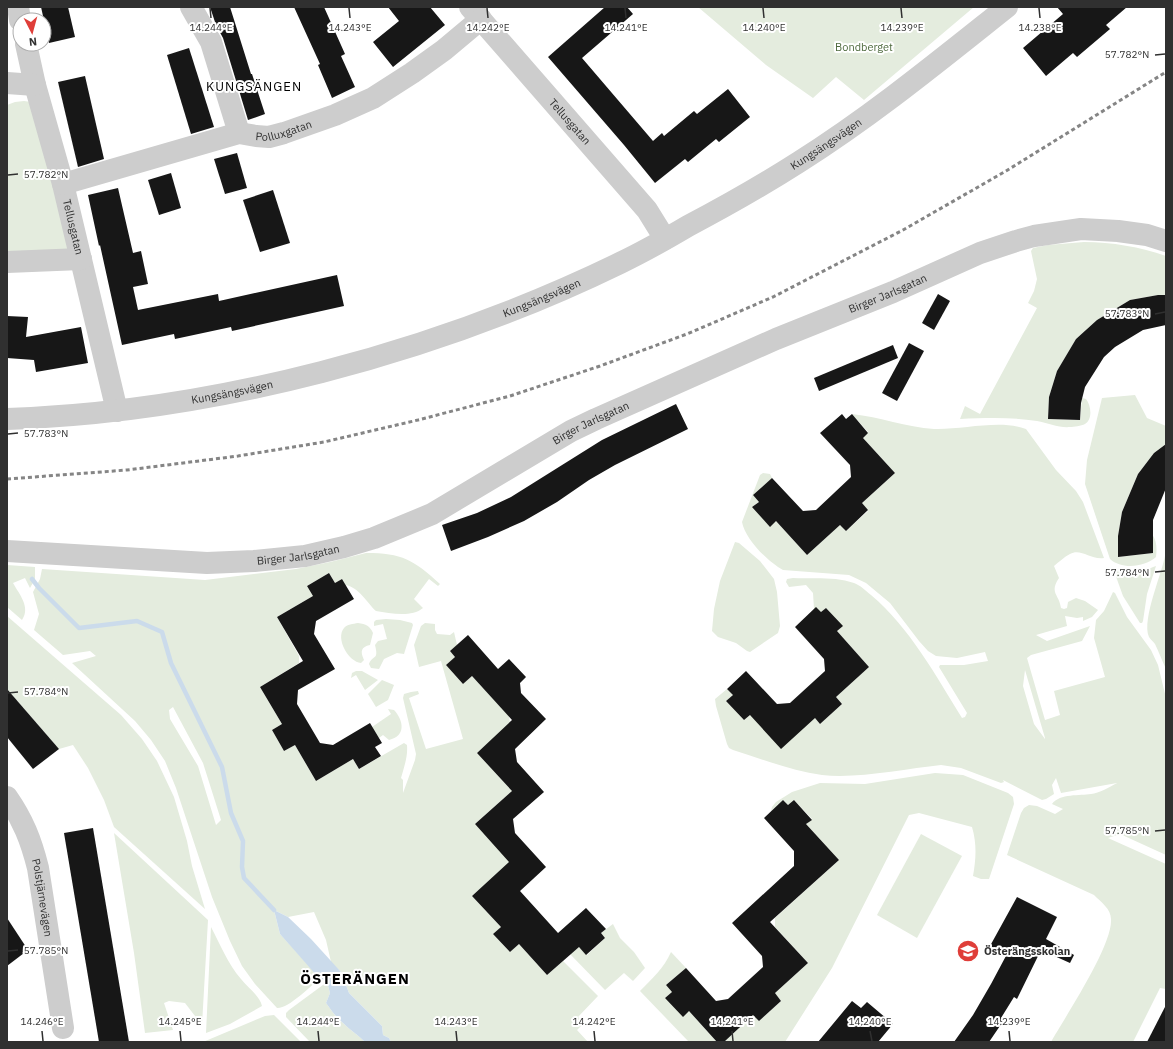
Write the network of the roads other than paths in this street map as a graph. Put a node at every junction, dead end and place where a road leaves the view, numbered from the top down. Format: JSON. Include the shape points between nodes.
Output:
{"nodes":[{"id":1,"x":191,"y":7,"type":"edge"},
{"id":2,"x":1007,"y":7,"type":"edge"},
{"id":3,"x":476,"y":13,"type":"edge"},
{"id":4,"x":28,"y":52,"type":"edge"},
{"id":5,"x":7,"y":83,"type":"edge"},
{"id":6,"x":35,"y":85,"type":"junction"},
{"id":7,"x":239,"y":133,"type":"junction"},
{"id":8,"x":63,"y":184,"type":"junction"},
{"id":9,"x":665,"y":239,"type":"junction"},
{"id":10,"x":1166,"y":241,"type":"edge"},
{"id":11,"x":81,"y":259,"type":"junction"},
{"id":12,"x":7,"y":262,"type":"edge"},
{"id":13,"x":117,"y":411,"type":"junction"},
{"id":14,"x":7,"y":419,"type":"edge"},
{"id":15,"x":7,"y":551,"type":"edge"},
{"id":16,"x":7,"y":796,"type":"edge"},
{"id":17,"x":63,"y":1028,"type":"dead end"}],
"edges":[{"from":1,"to":7,"type":"street","via":[[211,42]]},
{"from":2,"to":9,"type":"street","name":"Kungsängsvägen","via":[[873,112],[800,162]]},
{"from":3,"to":7,"type":"street","name":"Polluxgatan","via":[[439,54],[373,98],[335,116],[269,137]]},
{"from":3,"to":9,"type":"street","name":"Tellusgatan","via":[[647,210]]},
{"from":4,"to":6,"type":"street","name":"Tellusgatan"},
{"from":5,"to":6,"type":"street"},
{"from":6,"to":8,"type":"street","name":"Tellusgatan"},
{"from":7,"to":8,"type":"street","name":"Polluxgatan"},
{"from":8,"to":11,"type":"street","name":"Tellusgatan"},
{"from":9,"to":13,"type":"street","name":"Kungsängsvägen","via":[[620,263],[541,298],[423,342],[361,361],[250,388]]},
{"from":10,"to":15,"type":"street","name":"Birger Jarlsgatan","via":[[1147,235],[1081,229],[1034,236],[980,253],[893,292],[776,339],[596,419],[571,431],[432,514],[374,538],[344,547],[306,556],[207,563]]},
{"from":11,"to":12,"type":"street"},
{"from":11,"to":13,"type":"street","name":"Tellusgatan"},
{"from":13,"to":14,"type":"street","name":"Kungsängsvägen"},
{"from":16,"to":17,"type":"street","name":"Polstjärnevägen","via":[[33,847]]}]}
